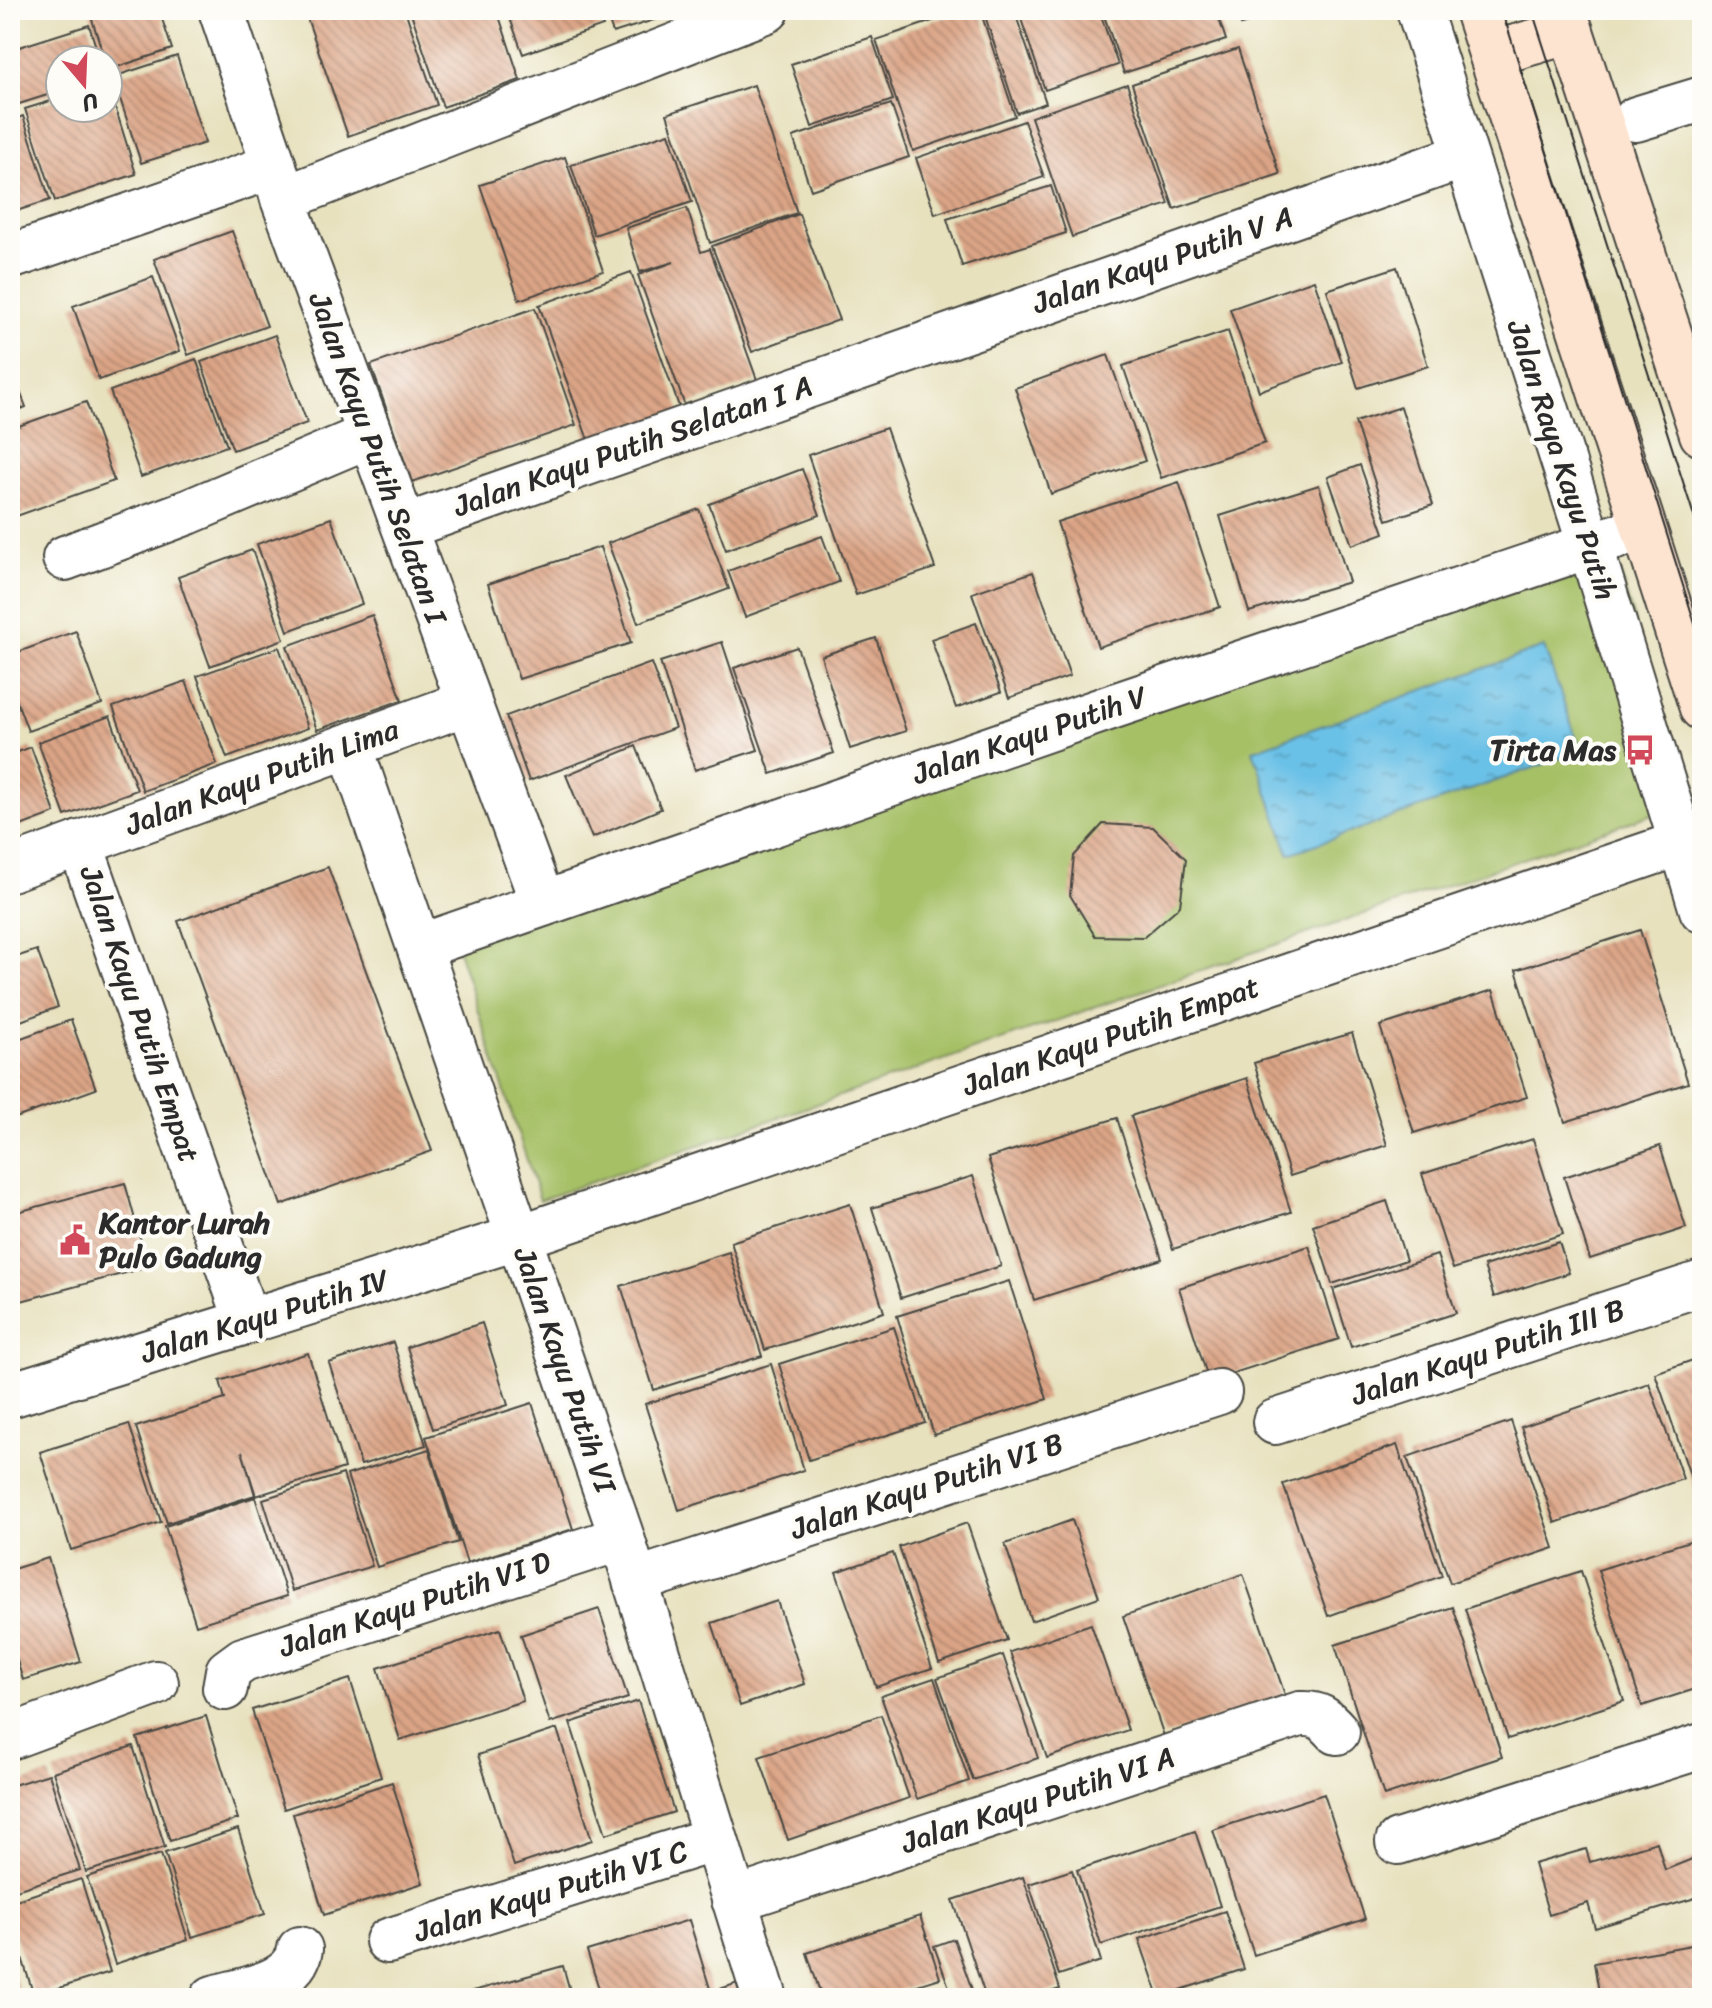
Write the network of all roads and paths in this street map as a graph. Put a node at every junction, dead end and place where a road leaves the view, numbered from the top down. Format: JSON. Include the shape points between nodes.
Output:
{"nodes":[{"id":1,"x":221,"y":10,"type":"edge"},
{"id":2,"x":1419,"y":10,"type":"edge"},
{"id":3,"x":1477,"y":10,"type":"edge"},
{"id":4,"x":756,"y":14,"type":"edge"},
{"id":5,"x":1567,"y":21,"type":"edge"},
{"id":6,"x":1492,"y":54,"type":"junction"},
{"id":7,"x":1702,"y":99,"type":"edge"},
{"id":8,"x":1636,"y":119,"type":"dead end"},
{"id":9,"x":1464,"y":156,"type":"junction"},
{"id":10,"x":278,"y":182,"type":"junction"},
{"id":11,"x":10,"y":257,"type":"edge"},
{"id":12,"x":862,"y":365,"type":"joint"},
{"id":13,"x":1702,"y":434,"type":"edge"},
{"id":14,"x":370,"y":435,"type":"junction"},
{"id":15,"x":404,"y":527,"type":"junction"},
{"id":16,"x":1642,"y":528,"type":"junction"},
{"id":17,"x":1590,"y":545,"type":"junction"},
{"id":18,"x":65,"y":558,"type":"dead end"},
{"id":19,"x":469,"y":702,"type":"junction"},
{"id":20,"x":1702,"y":708,"type":"edge"},
{"id":21,"x":350,"y":746,"type":"junction"},
{"id":22,"x":1692,"y":839,"type":"edge"},
{"id":23,"x":80,"y":843,"type":"junction"},
{"id":24,"x":10,"y":869,"type":"edge"},
{"id":25,"x":543,"y":904,"type":"junction"},
{"id":26,"x":1702,"y":910,"type":"edge"},
{"id":27,"x":419,"y":947,"type":"junction"},
{"id":28,"x":520,"y":1237,"type":"junction"},
{"id":29,"x":1702,"y":1283,"type":"edge"},
{"id":30,"x":247,"y":1321,"type":"junction"},
{"id":31,"x":1219,"y":1392,"type":"dead end"},
{"id":32,"x":10,"y":1395,"type":"edge"},
{"id":33,"x":1275,"y":1422,"type":"dead end"},
{"id":34,"x":622,"y":1538,"type":"junction"},
{"id":35,"x":635,"y":1581,"type":"junction"},
{"id":36,"x":156,"y":1683,"type":"dead end"},
{"id":37,"x":225,"y":1688,"type":"dead end"},
{"id":38,"x":1337,"y":1732,"type":"dead end"},
{"id":39,"x":10,"y":1737,"type":"edge"},
{"id":40,"x":1702,"y":1746,"type":"edge"},
{"id":41,"x":715,"y":1839,"type":"junction"},
{"id":42,"x":1398,"y":1842,"type":"dead end"},
{"id":43,"x":734,"y":1900,"type":"junction"},
{"id":44,"x":388,"y":1941,"type":"dead end"},
{"id":45,"x":300,"y":1949,"type":"dead end"},
{"id":46,"x":213,"y":1998,"type":"edge"},
{"id":47,"x":765,"y":1998,"type":"edge"}],
"edges":[{"from":1,"to":10,"type":"street","name":"Jalan Kayu Putih Selatan I"},
{"from":2,"to":9,"type":"street","name":"Jalan Raya Kayu Putih"},
{"from":3,"to":6,"type":"main road","name":"Jalan Raya Kayu Putih"},
{"from":4,"to":10,"type":"street"},
{"from":5,"to":6,"type":"main road"},
{"from":5,"to":13,"type":"main road"},
{"from":6,"to":16,"type":"main road","name":"Jalan Raya Kayu Putih"},
{"from":7,"to":8,"type":"street"},
{"from":9,"to":12,"type":"street","name":"Jalan Kayu Putih V A"},
{"from":9,"to":17,"type":"street","name":"Jalan Raya Kayu Putih"},
{"from":10,"to":11,"type":"street"},
{"from":10,"to":14,"type":"street","name":"Jalan Kayu Putih Selatan I"},
{"from":12,"to":15,"type":"street","name":"Jalan Kayu Putih Selatan I A"},
{"from":14,"to":15,"type":"street","name":"Jalan Kayu Putih Selatan I"},
{"from":14,"to":18,"type":"street"},
{"from":15,"to":19,"type":"street","name":"Jalan Kayu Putih Selatan I"},
{"from":16,"to":17,"type":"street","name":"Jalan Kayu Putih V"},
{"from":16,"to":20,"type":"main road","name":"Jalan Raya Kayu Putih"},
{"from":17,"to":22,"type":"street","name":"Jalan Raya Kayu Putih"},
{"from":17,"to":25,"type":"street","name":"Jalan Kayu Putih V"},
{"from":19,"to":21,"type":"street","name":"Jalan Kayu Putih Lima"},
{"from":19,"to":25,"type":"street","name":"Jalan Kayu Putih Selatan I"},
{"from":21,"to":23,"type":"street","name":"Jalan Kayu Putih Lima"},
{"from":21,"to":27,"type":"street","name":"Jalan Kayu Putih VI"},
{"from":22,"to":26,"type":"street","name":"Jalan Raya Kayu Putih"},
{"from":22,"to":28,"type":"street","name":"Jalan Kayu Putih Empat"},
{"from":23,"to":24,"type":"street","name":"Jalan Kayu Putih Lima"},
{"from":23,"to":30,"type":"street","name":"Jalan Kayu Putih Empat"},
{"from":25,"to":27,"type":"street","name":"Jalan Kayu Putih V"},
{"from":27,"to":28,"type":"street","name":"Jalan Kayu Putih VI"},
{"from":28,"to":30,"type":"street","name":"Jalan Kayu Putih IV"},
{"from":28,"to":34,"type":"street","name":"Jalan Kayu Putih VI"},
{"from":29,"to":33,"type":"street","name":"Jalan Kayu Putih III B"},
{"from":30,"to":32,"type":"street","name":"Jalan Kayu Putih IV"},
{"from":31,"to":35,"type":"street","name":"Jalan Kayu Putih VI B"},
{"from":34,"to":35,"type":"street","name":"Jalan Kayu Putih VI"},
{"from":34,"to":37,"type":"street","name":"Jalan Kayu Putih VI D","via":[[243,1660],[228,1671]]},
{"from":35,"to":41,"type":"street","name":"Jalan Kayu Putih VI"},
{"from":36,"to":39,"type":"street"},
{"from":38,"to":43,"type":"street","name":"Jalan Kayu Putih VI A","via":[[1325,1717],[1300,1714]]},
{"from":40,"to":42,"type":"street"},
{"from":41,"to":43,"type":"street","name":"Jalan Kayu Putih VI"},
{"from":41,"to":44,"type":"street","name":"Jalan Kayu Putih VI C"},
{"from":43,"to":47,"type":"street","name":"Jalan Kayu Putih VI"},
{"from":45,"to":46,"type":"street","via":[[292,1968],[275,1980]]}]}
